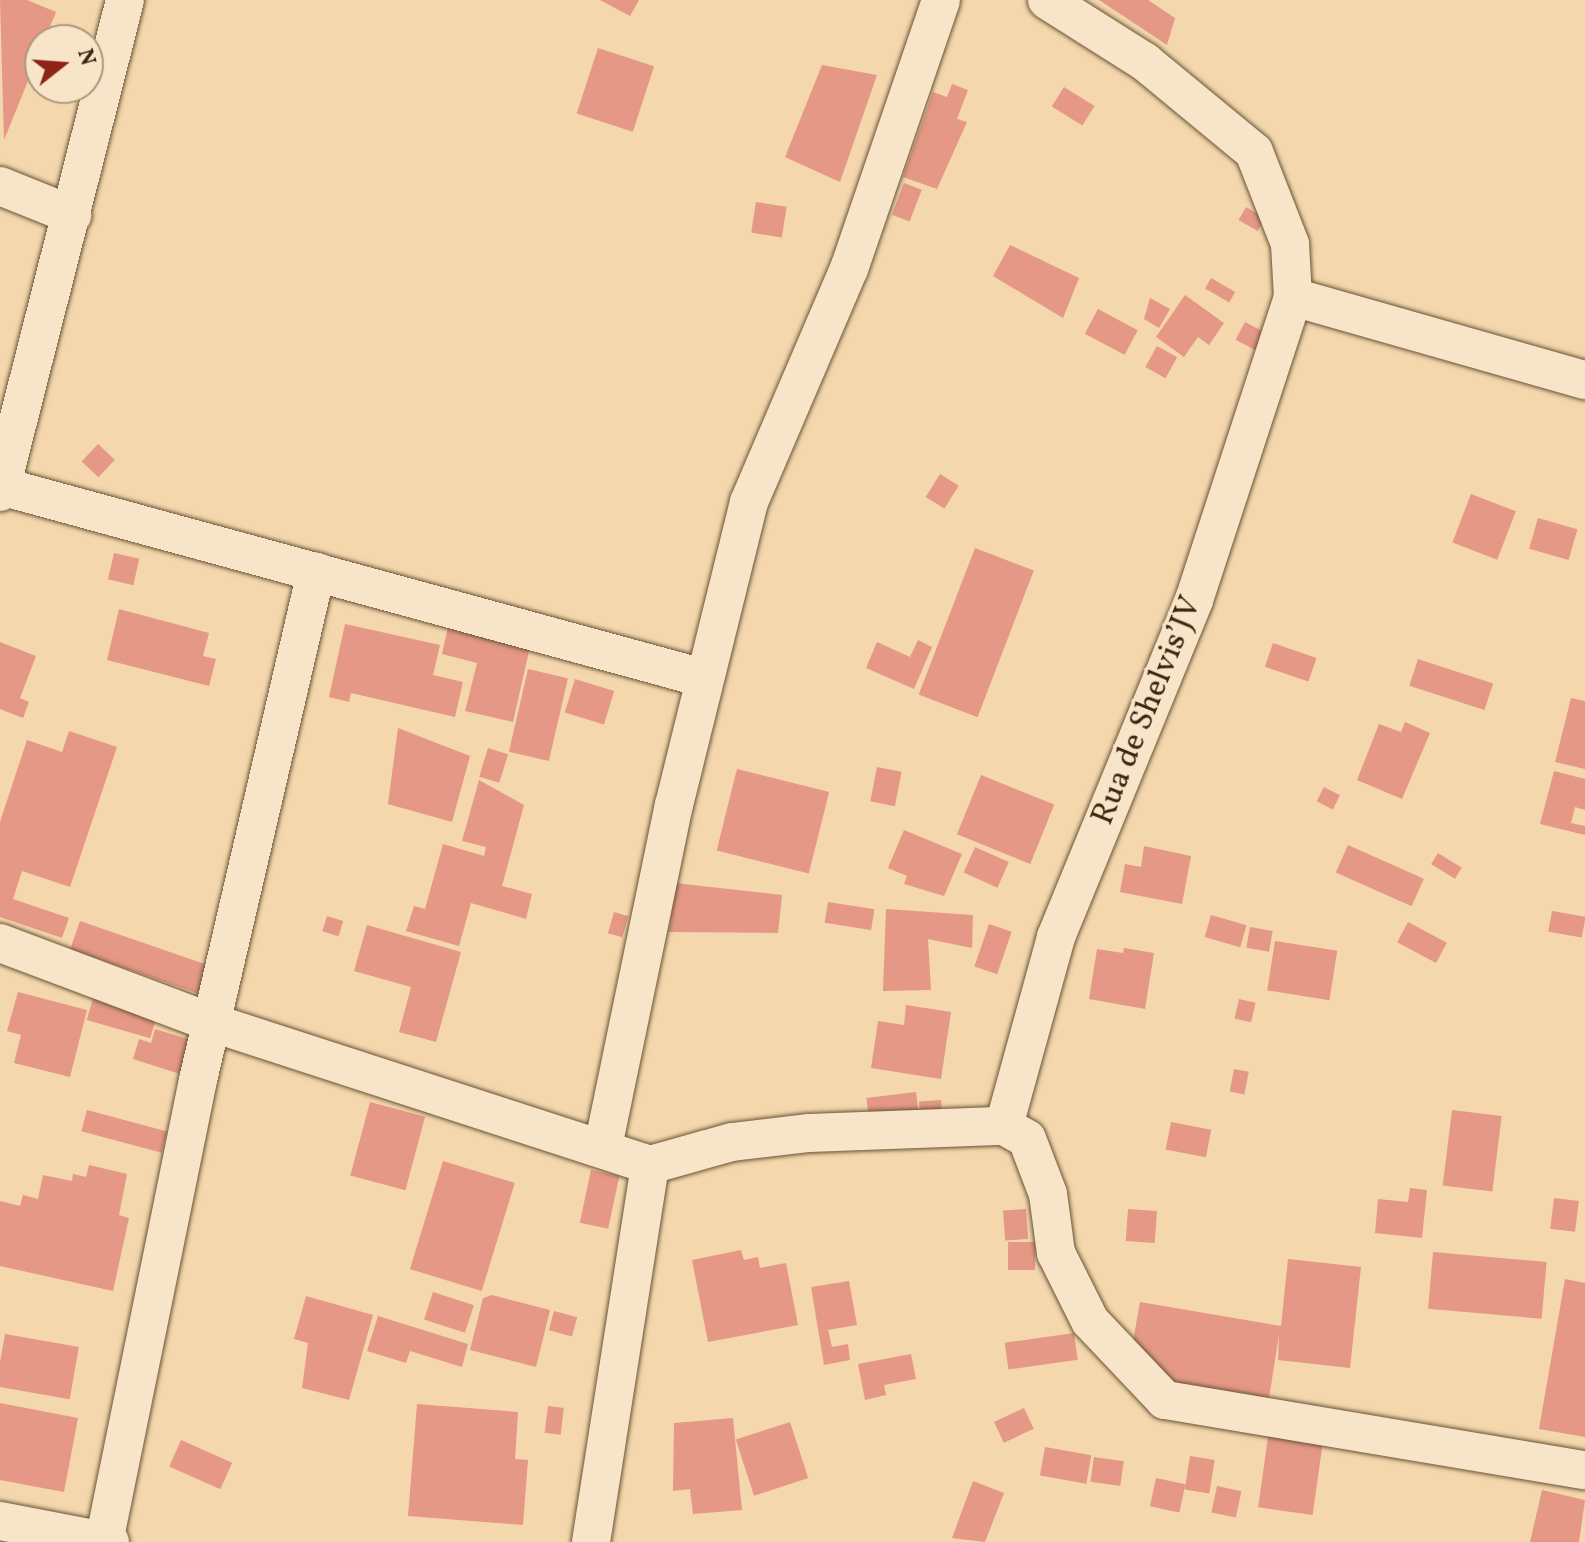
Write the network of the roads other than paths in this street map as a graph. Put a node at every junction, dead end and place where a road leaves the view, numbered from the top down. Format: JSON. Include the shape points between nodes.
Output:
{"nodes":[{"id":1,"x":125,"y":0,"type":"edge"},
{"id":2,"x":941,"y":0,"type":"edge"},
{"id":3,"x":1047,"y":0,"type":"edge"},
{"id":4,"x":0,"y":186,"type":"edge"},
{"id":5,"x":72,"y":215,"type":"junction"},
{"id":6,"x":1293,"y":297,"type":"junction"},
{"id":7,"x":1585,"y":380,"type":"edge"},
{"id":8,"x":2,"y":490,"type":"edge"},
{"id":9,"x":316,"y":572,"type":"junction"},
{"id":10,"x":703,"y":678,"type":"junction"},
{"id":11,"x":0,"y":943,"type":"edge"},
{"id":12,"x":216,"y":1024,"type":"junction"},
{"id":13,"x":1004,"y":1126,"type":"junction"},
{"id":14,"x":603,"y":1147,"type":"junction"},
{"id":15,"x":650,"y":1165,"type":"junction"},
{"id":16,"x":1585,"y":1470,"type":"edge"},
{"id":17,"x":0,"y":1521,"type":"edge"},
{"id":18,"x":104,"y":1542,"type":"edge"},
{"id":19,"x":110,"y":1542,"type":"edge"},
{"id":20,"x":591,"y":1542,"type":"edge"}],
"edges":[{"from":1,"to":5,"type":"street"},
{"from":2,"to":10,"type":"street","via":[[849,269],[749,502]]},
{"from":3,"to":6,"type":"street","via":[[1145,62],[1254,152],[1290,244]]},
{"from":4,"to":5,"type":"street"},
{"from":5,"to":8,"type":"street"},
{"from":6,"to":7,"type":"street"},
{"from":6,"to":13,"type":"street","name":"Rua de Shelvis’JV","via":[[1194,600],[1056,937]]},
{"from":8,"to":9,"type":"street"},
{"from":9,"to":10,"type":"street"},
{"from":9,"to":12,"type":"street"},
{"from":10,"to":14,"type":"street"},
{"from":11,"to":12,"type":"street"},
{"from":12,"to":14,"type":"street"},
{"from":12,"to":18,"type":"street","via":[[165,1232]]},
{"from":13,"to":15,"type":"street","via":[[809,1133],[732,1142]]},
{"from":13,"to":16,"type":"street","via":[[1027,1139],[1048,1194],[1056,1253],[1090,1321],[1165,1400]]},
{"from":14,"to":15,"type":"street"},
{"from":15,"to":20,"type":"street"},
{"from":17,"to":18,"type":"street"},
{"from":18,"to":19,"type":"street"}]}
